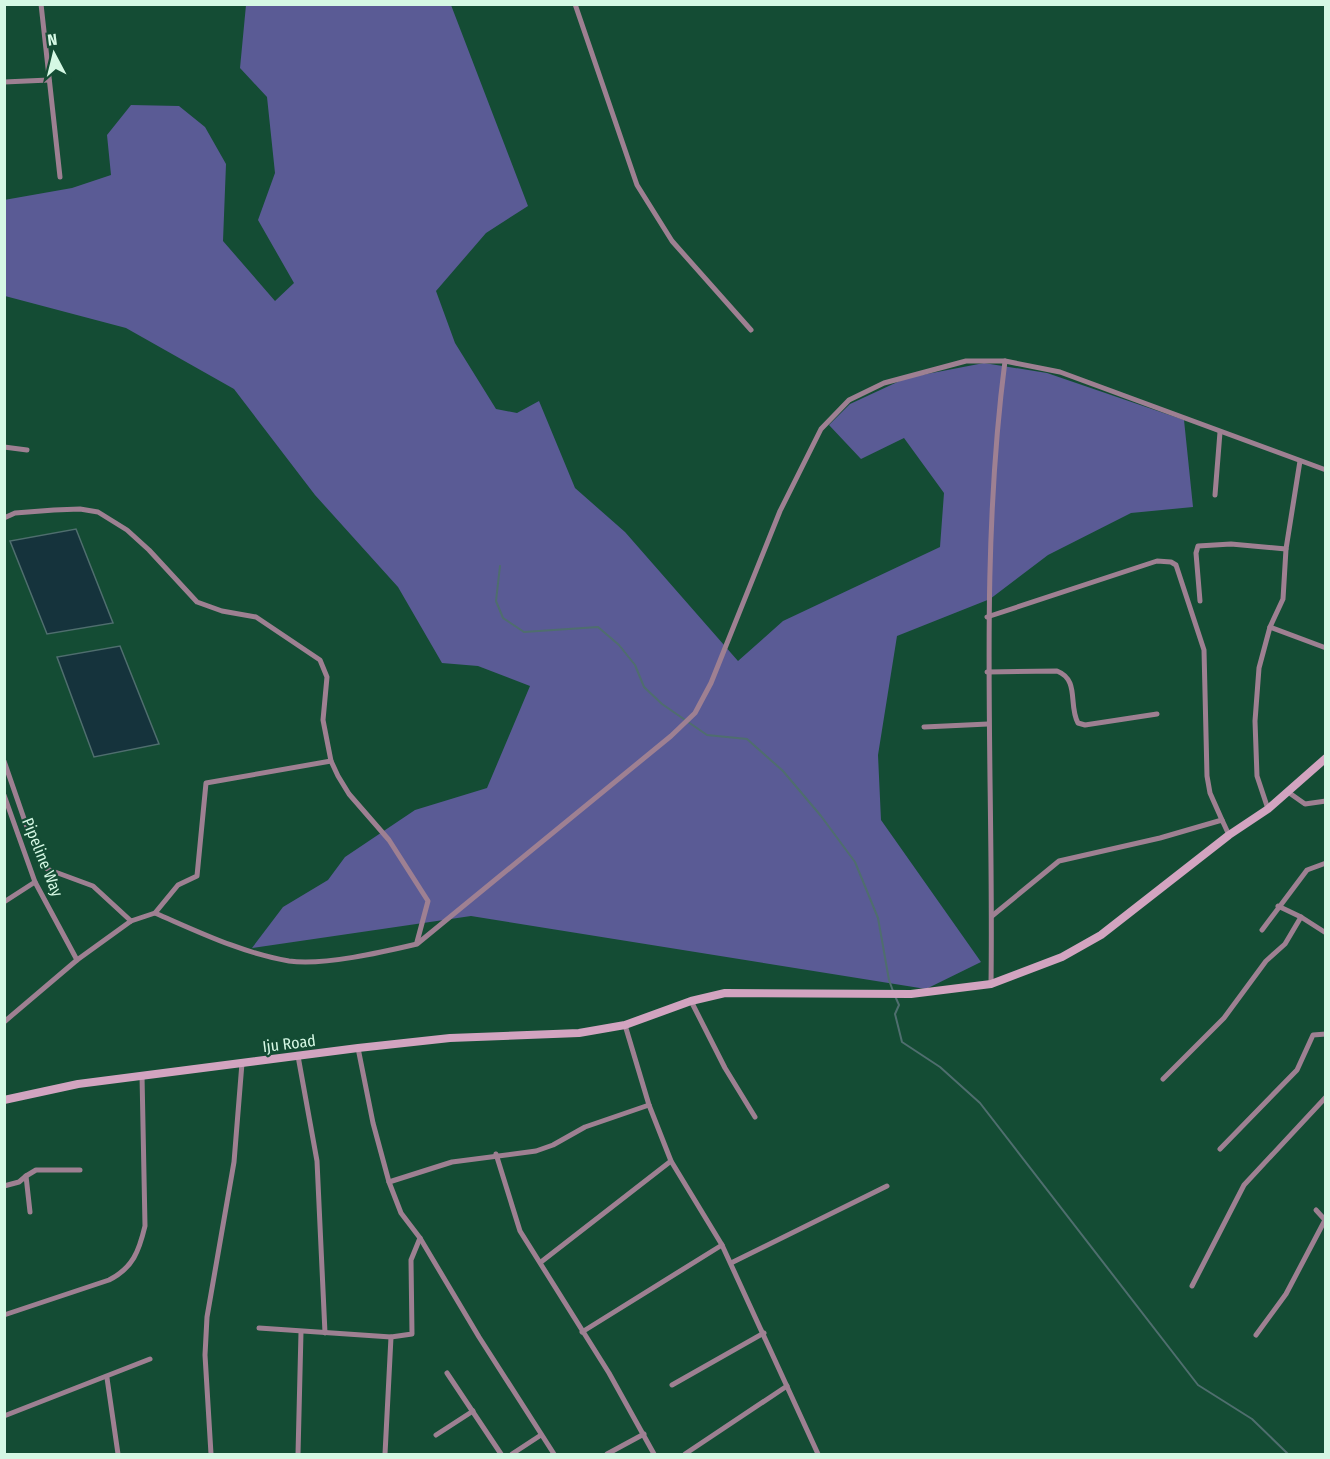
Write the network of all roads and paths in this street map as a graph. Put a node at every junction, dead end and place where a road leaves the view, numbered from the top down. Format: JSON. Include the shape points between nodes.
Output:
{"nodes":[{"id":1,"x":41,"y":4,"type":"edge"},
{"id":2,"x":575,"y":4,"type":"edge"},
{"id":3,"x":49,"y":80,"type":"junction"},
{"id":4,"x":4,"y":82,"type":"edge"},
{"id":5,"x":60,"y":177,"type":"dead end"},
{"id":6,"x":751,"y":330,"type":"dead end"},
{"id":7,"x":1005,"y":361,"type":"junction"},
{"id":8,"x":1220,"y":432,"type":"junction"},
{"id":9,"x":4,"y":447,"type":"edge"},
{"id":10,"x":27,"y":450,"type":"dead end"},
{"id":11,"x":1300,"y":461,"type":"junction"},
{"id":12,"x":1326,"y":470,"type":"edge"},
{"id":13,"x":1215,"y":495,"type":"dead end"},
{"id":14,"x":4,"y":518,"type":"edge"},
{"id":15,"x":1286,"y":549,"type":"junction"},
{"id":16,"x":1200,"y":601,"type":"dead end"},
{"id":17,"x":987,"y":618,"type":"junction"},
{"id":18,"x":1270,"y":627,"type":"junction"},
{"id":19,"x":1326,"y":648,"type":"edge"},
{"id":20,"x":987,"y":672,"type":"junction"},
{"id":21,"x":1157,"y":714,"type":"dead end"},
{"id":22,"x":988,"y":724,"type":"junction"},
{"id":23,"x":924,"y":727,"type":"dead end"},
{"id":24,"x":1326,"y":758,"type":"edge"},
{"id":25,"x":4,"y":761,"type":"edge"},
{"id":26,"x":331,"y":761,"type":"junction"},
{"id":27,"x":1288,"y":792,"type":"junction"},
{"id":28,"x":4,"y":795,"type":"edge"},
{"id":29,"x":1326,"y":801,"type":"edge"},
{"id":30,"x":1268,"y":808,"type":"junction"},
{"id":31,"x":1222,"y":820,"type":"junction"},
{"id":32,"x":1229,"y":835,"type":"junction"},
{"id":33,"x":1326,"y":863,"type":"edge"},
{"id":34,"x":35,"y":882,"type":"junction"},
{"id":35,"x":4,"y":902,"type":"edge"},
{"id":36,"x":1278,"y":906,"type":"junction"},
{"id":37,"x":155,"y":913,"type":"junction"},
{"id":38,"x":992,"y":916,"type":"junction"},
{"id":39,"x":1301,"y":917,"type":"junction"},
{"id":40,"x":131,"y":921,"type":"junction"},
{"id":41,"x":1262,"y":930,"type":"dead end"},
{"id":42,"x":1326,"y":933,"type":"edge"},
{"id":43,"x":417,"y":944,"type":"junction"},
{"id":44,"x":77,"y":960,"type":"junction"},
{"id":45,"x":991,"y":984,"type":"junction"},
{"id":46,"x":691,"y":1000,"type":"junction"},
{"id":47,"x":4,"y":1022,"type":"edge"},
{"id":48,"x":625,"y":1025,"type":"junction"},
{"id":49,"x":1326,"y":1034,"type":"edge"},
{"id":50,"x":358,"y":1048,"type":"junction"},
{"id":51,"x":298,"y":1056,"type":"junction"},
{"id":52,"x":242,"y":1063,"type":"junction"},
{"id":53,"x":142,"y":1075,"type":"junction"},
{"id":54,"x":1163,"y":1078,"type":"dead end"},
{"id":55,"x":1326,"y":1097,"type":"edge"},
{"id":56,"x":4,"y":1100,"type":"edge"},
{"id":57,"x":649,"y":1105,"type":"junction"},
{"id":58,"x":755,"y":1118,"type":"dead end"},
{"id":59,"x":1220,"y":1149,"type":"dead end"},
{"id":60,"x":496,"y":1154,"type":"junction"},
{"id":61,"x":671,"y":1161,"type":"junction"},
{"id":62,"x":80,"y":1170,"type":"dead end"},
{"id":63,"x":26,"y":1176,"type":"junction"},
{"id":64,"x":389,"y":1182,"type":"junction"},
{"id":65,"x":4,"y":1186,"type":"edge"},
{"id":66,"x":887,"y":1186,"type":"dead end"},
{"id":67,"x":1316,"y":1210,"type":"dead end"},
{"id":68,"x":30,"y":1212,"type":"dead end"},
{"id":69,"x":1325,"y":1220,"type":"edge"},
{"id":70,"x":420,"y":1238,"type":"junction"},
{"id":71,"x":722,"y":1245,"type":"junction"},
{"id":72,"x":541,"y":1262,"type":"junction"},
{"id":73,"x":731,"y":1263,"type":"junction"},
{"id":74,"x":1192,"y":1286,"type":"dead end"},
{"id":75,"x":4,"y":1315,"type":"edge"},
{"id":76,"x":259,"y":1328,"type":"dead end"},
{"id":77,"x":301,"y":1332,"type":"junction"},
{"id":78,"x":582,"y":1332,"type":"junction"},
{"id":79,"x":325,"y":1333,"type":"junction"},
{"id":80,"x":764,"y":1334,"type":"junction"},
{"id":81,"x":1256,"y":1335,"type":"dead end"},
{"id":82,"x":391,"y":1337,"type":"junction"},
{"id":83,"x":150,"y":1359,"type":"dead end"},
{"id":84,"x":447,"y":1373,"type":"dead end"},
{"id":85,"x":106,"y":1378,"type":"junction"},
{"id":86,"x":672,"y":1385,"type":"dead end"},
{"id":87,"x":787,"y":1386,"type":"junction"},
{"id":88,"x":473,"y":1411,"type":"junction"},
{"id":89,"x":4,"y":1416,"type":"edge"},
{"id":90,"x":644,"y":1434,"type":"junction"},
{"id":91,"x":436,"y":1435,"type":"dead end"},
{"id":92,"x":541,"y":1436,"type":"junction"},
{"id":93,"x":118,"y":1455,"type":"edge"},
{"id":94,"x":211,"y":1455,"type":"edge"},
{"id":95,"x":298,"y":1455,"type":"edge"},
{"id":96,"x":385,"y":1455,"type":"edge"},
{"id":97,"x":501,"y":1455,"type":"edge"},
{"id":98,"x":513,"y":1455,"type":"edge"},
{"id":99,"x":554,"y":1455,"type":"edge"},
{"id":100,"x":607,"y":1455,"type":"edge"},
{"id":101,"x":654,"y":1455,"type":"edge"},
{"id":102,"x":685,"y":1455,"type":"edge"},
{"id":103,"x":818,"y":1455,"type":"edge"}],
"edges":[{"from":1,"to":3,"type":"street"},
{"from":2,"to":6,"type":"street","via":[[637,185],[672,241]]},
{"from":3,"to":4,"type":"street"},
{"from":3,"to":5,"type":"street"},
{"from":7,"to":8,"type":"street","via":[[1060,372]]},
{"from":7,"to":17,"type":"street","via":[[993,455]]},
{"from":7,"to":43,"type":"street","via":[[966,361],[884,382],[849,400],[821,429],[780,511],[711,683],[695,713]]},
{"from":8,"to":11,"type":"street"},
{"from":8,"to":13,"type":"street"},
{"from":9,"to":10,"type":"street"},
{"from":11,"to":12,"type":"street"},
{"from":11,"to":15,"type":"street"},
{"from":14,"to":26,"type":"street","via":[[15,513],[54,510],[98,512],[127,530],[197,602],[256,617],[310,652],[320,660],[327,677],[323,720]]},
{"from":15,"to":16,"type":"street","via":[[1231,544],[1198,546]]},
{"from":15,"to":18,"type":"street","via":[[1282,599]]},
{"from":17,"to":20,"type":"street"},
{"from":17,"to":31,"type":"street","via":[[1157,561],[1176,565],[1204,650],[1207,776]]},
{"from":18,"to":19,"type":"street"},
{"from":18,"to":30,"type":"street","via":[[1259,668],[1255,721],[1257,776]]},
{"from":20,"to":21,"type":"street","via":[[1057,670],[1070,678],[1076,718],[1084,725]]},
{"from":20,"to":22,"type":"street"},
{"from":22,"to":23,"type":"street"},
{"from":22,"to":38,"type":"street"},
{"from":24,"to":27,"type":"main road","name":"Iju Road"},
{"from":25,"to":40,"type":"street","via":[[29,833],[47,869],[93,886]]},
{"from":26,"to":37,"type":"street","via":[[206,783],[197,876],[178,885]]},
{"from":26,"to":43,"type":"street","via":[[349,794],[390,840],[429,901]]},
{"from":27,"to":29,"type":"street","via":[[1305,804]]},
{"from":27,"to":30,"type":"main road","name":"Iju Road"},
{"from":28,"to":34,"type":"street","name":"Pipeline Way"},
{"from":30,"to":32,"type":"main road","name":"Iju Road"},
{"from":31,"to":32,"type":"street"},
{"from":31,"to":38,"type":"street","via":[[1059,861]]},
{"from":32,"to":45,"type":"main road","name":"Iju Road","via":[[1101,935],[1062,957]]},
{"from":33,"to":36,"type":"street","via":[[1307,870]]},
{"from":34,"to":35,"type":"street"},
{"from":34,"to":44,"type":"street","name":"Pipeline Way"},
{"from":36,"to":39,"type":"street"},
{"from":36,"to":41,"type":"street"},
{"from":37,"to":40,"type":"street"},
{"from":37,"to":43,"type":"street","via":[[225,943],[292,962],[380,953]]},
{"from":38,"to":45,"type":"street"},
{"from":39,"to":42,"type":"street"},
{"from":39,"to":54,"type":"street","via":[[1285,944],[1266,961],[1224,1018]]},
{"from":40,"to":44,"type":"street"},
{"from":44,"to":47,"type":"street"},
{"from":45,"to":46,"type":"main road","name":"Iju Road","via":[[911,994],[725,993]]},
{"from":46,"to":48,"type":"main road","name":"Iju Road"},
{"from":46,"to":58,"type":"street"},
{"from":48,"to":50,"type":"main road","name":"Iju Road","via":[[579,1033],[450,1038]]},
{"from":48,"to":57,"type":"street"},
{"from":49,"to":59,"type":"street","via":[[1313,1035],[1297,1070]]},
{"from":50,"to":51,"type":"main road","name":"Iju Road"},
{"from":50,"to":64,"type":"street"},
{"from":51,"to":52,"type":"main road","name":"Iju Road"},
{"from":51,"to":79,"type":"street","via":[[317,1161]]},
{"from":52,"to":53,"type":"main road","name":"Iju Road"},
{"from":52,"to":94,"type":"street","via":[[234,1162],[207,1317]]},
{"from":53,"to":56,"type":"main road","name":"Iju Road"},
{"from":53,"to":75,"type":"street","via":[[145,1226],[131,1264],[109,1280]]},
{"from":55,"to":74,"type":"street","via":[[1244,1185]]},
{"from":57,"to":60,"type":"street","via":[[585,1127],[536,1151]]},
{"from":57,"to":61,"type":"street"},
{"from":60,"to":64,"type":"street","via":[[452,1162]]},
{"from":60,"to":72,"type":"street","via":[[520,1231]]},
{"from":61,"to":71,"type":"street"},
{"from":61,"to":72,"type":"street"},
{"from":62,"to":63,"type":"street","via":[[36,1170]]},
{"from":63,"to":65,"type":"street"},
{"from":63,"to":68,"type":"street"},
{"from":64,"to":70,"type":"street","via":[[400,1213]]},
{"from":66,"to":73,"type":"street"},
{"from":67,"to":69,"type":"street"},
{"from":69,"to":81,"type":"street","via":[[1286,1294]]},
{"from":70,"to":82,"type":"street","via":[[411,1260],[412,1334]]},
{"from":70,"to":92,"type":"street"},
{"from":71,"to":73,"type":"street"},
{"from":71,"to":78,"type":"street"},
{"from":72,"to":78,"type":"street"},
{"from":73,"to":80,"type":"street"},
{"from":76,"to":77,"type":"street"},
{"from":77,"to":79,"type":"street"},
{"from":77,"to":95,"type":"street"},
{"from":78,"to":90,"type":"street"},
{"from":79,"to":82,"type":"street"},
{"from":80,"to":86,"type":"street"},
{"from":80,"to":87,"type":"street"},
{"from":82,"to":96,"type":"street"},
{"from":83,"to":85,"type":"street"},
{"from":84,"to":88,"type":"street"},
{"from":85,"to":89,"type":"street"},
{"from":85,"to":93,"type":"street"},
{"from":87,"to":102,"type":"street"},
{"from":87,"to":103,"type":"street"},
{"from":88,"to":91,"type":"street"},
{"from":88,"to":97,"type":"street"},
{"from":90,"to":100,"type":"street"},
{"from":90,"to":101,"type":"street"},
{"from":92,"to":98,"type":"street"},
{"from":92,"to":99,"type":"street"}]}
